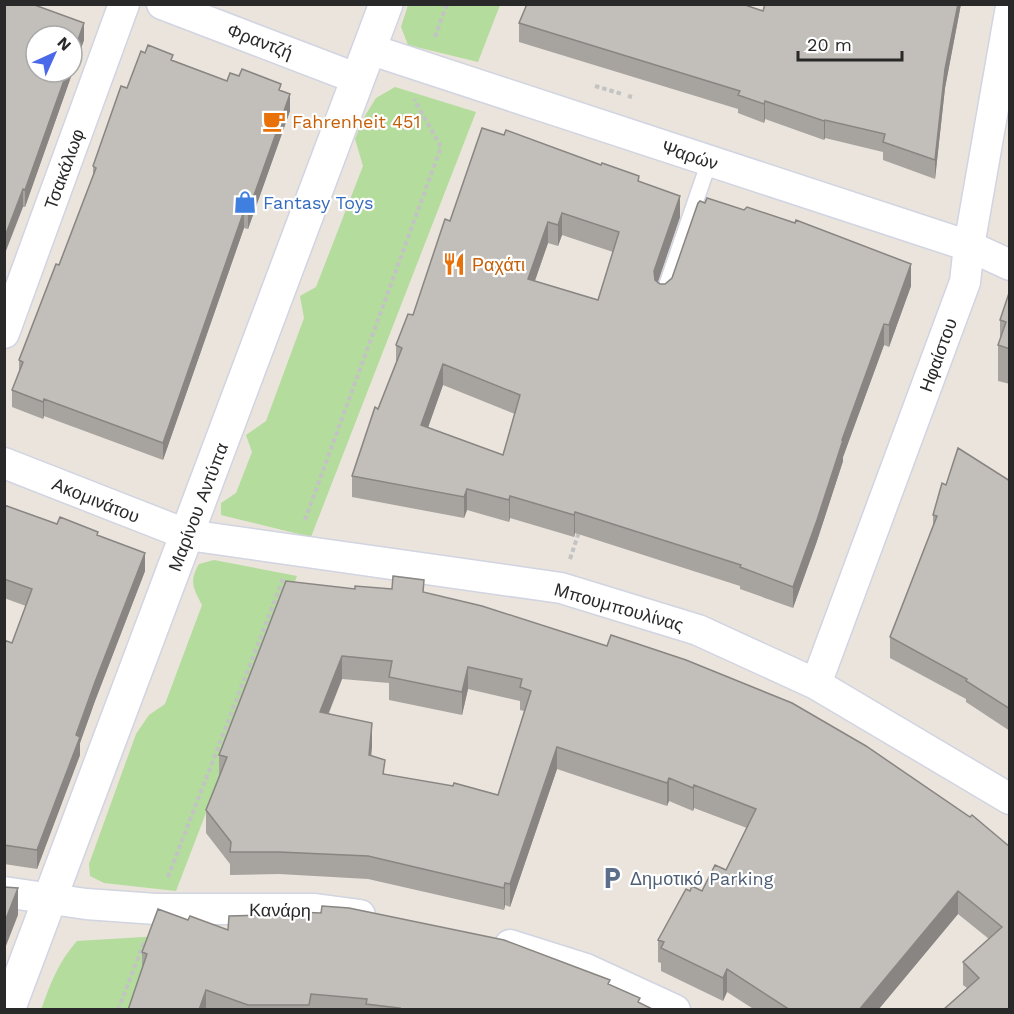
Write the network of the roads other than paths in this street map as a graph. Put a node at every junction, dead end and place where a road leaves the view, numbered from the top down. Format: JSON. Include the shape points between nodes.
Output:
{"nodes":[{"id":1,"x":124,"y":4,"type":"edge"},
{"id":2,"x":162,"y":4,"type":"edge"},
{"id":3,"x":386,"y":4,"type":"edge"},
{"id":4,"x":1010,"y":12,"type":"edge"},
{"id":5,"x":363,"y":64,"type":"junction"},
{"id":6,"x":709,"y":162,"type":"junction"},
{"id":7,"x":969,"y":246,"type":"junction"},
{"id":8,"x":1010,"y":265,"type":"edge"},
{"id":9,"x":663,"y":296,"type":"edge"},
{"id":10,"x":4,"y":333,"type":"edge"},
{"id":11,"x":4,"y":463,"type":"edge"},
{"id":12,"x":188,"y":535,"type":"junction"},
{"id":13,"x":816,"y":684,"type":"junction"},
{"id":14,"x":1010,"y":799,"type":"edge"},
{"id":15,"x":4,"y":892,"type":"edge"},
{"id":16,"x":50,"y":898,"type":"junction"},
{"id":17,"x":392,"y":918,"type":"edge"},
{"id":18,"x":479,"y":937,"type":"edge"},
{"id":19,"x":8,"y":1010,"type":"edge"},
{"id":20,"x":675,"y":1010,"type":"edge"}],
"edges":[{"from":1,"to":10,"type":"street","name":"Τσακάλωφ"},
{"from":2,"to":5,"type":"street","name":"Φραντζή"},
{"from":3,"to":5,"type":"street","name":"Μαρίνου Αντύπα"},
{"from":4,"to":7,"type":"street","name":"Ηφαίστου"},
{"from":5,"to":6,"type":"street","name":"Ψαρών"},
{"from":5,"to":12,"type":"street","name":"Μαρίνου Αντύπα"},
{"from":6,"to":7,"type":"street","name":"Ψαρών"},
{"from":6,"to":9,"type":"lane"},
{"from":7,"to":8,"type":"street","name":"Ψαρών"},
{"from":7,"to":13,"type":"street","name":"Ηφαίστου","via":[[965,282]]},
{"from":11,"to":12,"type":"street","name":"Ακομινάτου"},
{"from":12,"to":13,"type":"street","name":"Μπουμπουλίνας","via":[[561,588],[698,630]]},
{"from":12,"to":16,"type":"street","name":"Μαρίνου Αντύπα"},
{"from":13,"to":14,"type":"street","name":"Μπουμπουλίνας"},
{"from":15,"to":16,"type":"street","name":"Κανάρη"},
{"from":16,"to":17,"type":"street","name":"Κανάρη","via":[[156,909],[315,909]]},
{"from":16,"to":19,"type":"street","name":"Μαρίνου Αντύπα"},
{"from":18,"to":20,"type":"street","via":[[586,969]]}]}
